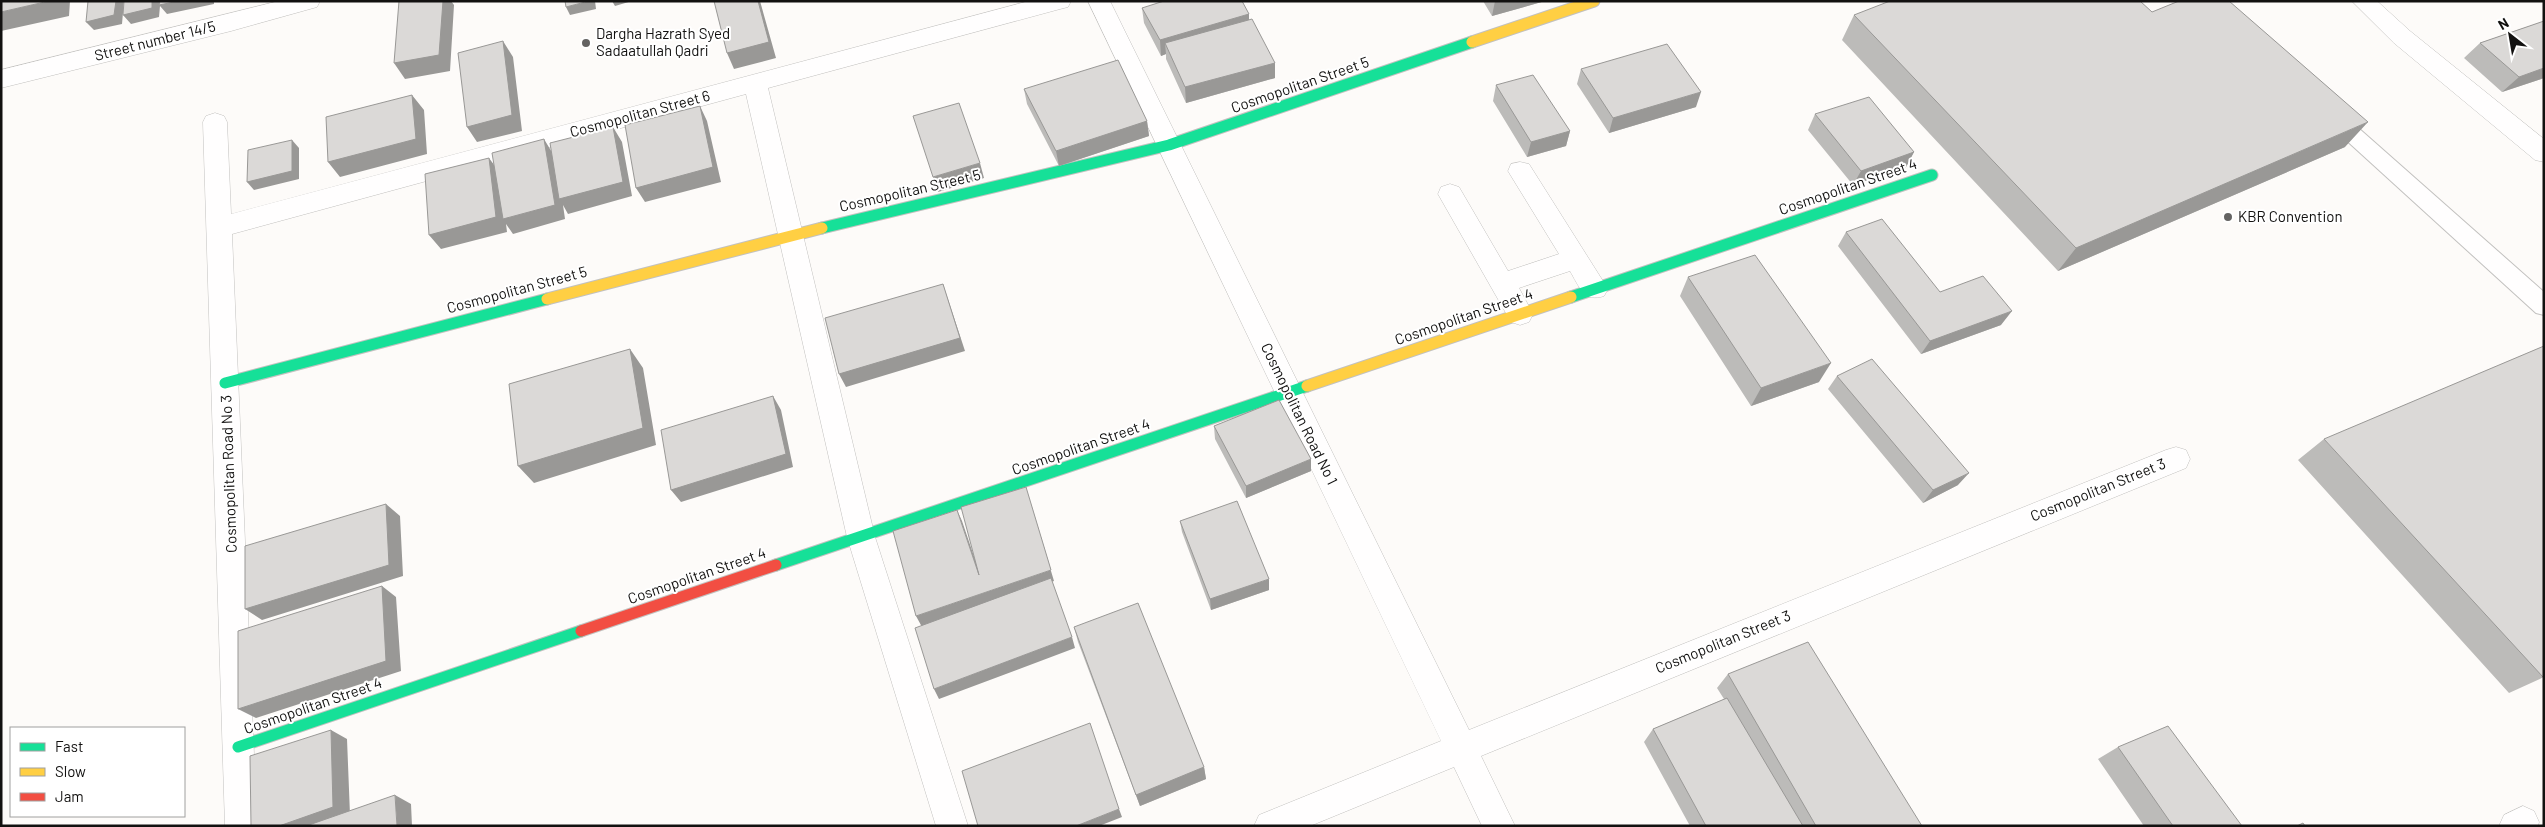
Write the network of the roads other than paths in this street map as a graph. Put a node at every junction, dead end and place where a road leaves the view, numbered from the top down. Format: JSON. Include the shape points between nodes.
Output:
{"nodes":[{"id":1,"x":309,"y":1,"type":"edge"},
{"id":2,"x":1060,"y":1,"type":"edge"},
{"id":3,"x":1099,"y":1,"type":"edge"},
{"id":4,"x":1594,"y":1,"type":"edge"},
{"id":5,"x":2363,"y":1,"type":"edge"},
{"id":6,"x":234,"y":12,"type":"edge"},
{"id":7,"x":1,"y":79,"type":"edge"},
{"id":8,"x":755,"y":83,"type":"junction"},
{"id":9,"x":2317,"y":102,"type":"edge"},
{"id":10,"x":214,"y":122,"type":"dead end"},
{"id":11,"x":1169,"y":145,"type":"junction"},
{"id":12,"x":2544,"y":153,"type":"edge"},
{"id":13,"x":1520,"y":171,"type":"dead end"},
{"id":14,"x":1932,"y":175,"type":"dead end"},
{"id":15,"x":1450,"y":194,"type":"dead end"},
{"id":16,"x":220,"y":227,"type":"junction"},
{"id":17,"x":791,"y":235,"type":"junction"},
{"id":18,"x":1576,"y":259,"type":"junction"},
{"id":19,"x":1502,"y":283,"type":"junction"},
{"id":20,"x":1595,"y":289,"type":"junction"},
{"id":21,"x":2544,"y":306,"type":"edge"},
{"id":22,"x":1520,"y":314,"type":"junction"},
{"id":23,"x":225,"y":383,"type":"junction"},
{"id":24,"x":1288,"y":392,"type":"junction"},
{"id":25,"x":2176,"y":459,"type":"dead end"},
{"id":26,"x":861,"y":537,"type":"junction"},
{"id":27,"x":238,"y":746,"type":"junction"},
{"id":28,"x":1462,"y":748,"type":"junction"},
{"id":29,"x":241,"y":826,"type":"edge"},
{"id":30,"x":952,"y":826,"type":"edge"},
{"id":31,"x":1270,"y":826,"type":"edge"},
{"id":32,"x":1499,"y":826,"type":"edge"}],
"edges":[{"from":1,"to":6,"type":"street","name":"Street number 14/5"},
{"from":2,"to":8,"type":"street","name":"Cosmopolitan Street 6"},
{"from":3,"to":11,"type":"street","name":"Cosmopolitan Road No 1"},
{"from":4,"to":11,"type":"street","name":"Cosmopolitan Street 5"},
{"from":5,"to":12,"type":"street"},
{"from":6,"to":7,"type":"street","name":"Street number 14/5"},
{"from":8,"to":16,"type":"street","name":"Cosmopolitan Street 6"},
{"from":8,"to":17,"type":"street"},
{"from":9,"to":21,"type":"lane"},
{"from":10,"to":16,"type":"street","name":"Cosmopolitan Road No 3"},
{"from":11,"to":17,"type":"street","name":"Cosmopolitan Street 5"},
{"from":11,"to":24,"type":"street","name":"Cosmopolitan Road No 1"},
{"from":13,"to":18,"type":"street"},
{"from":14,"to":20,"type":"street","name":"Cosmopolitan Street 4"},
{"from":15,"to":19,"type":"street"},
{"from":16,"to":23,"type":"street","name":"Cosmopolitan Road No 3"},
{"from":17,"to":23,"type":"street","name":"Cosmopolitan Street 5"},
{"from":17,"to":26,"type":"street"},
{"from":18,"to":19,"type":"street"},
{"from":18,"to":20,"type":"street"},
{"from":19,"to":22,"type":"street"},
{"from":20,"to":22,"type":"street","name":"Cosmopolitan Street 4"},
{"from":22,"to":24,"type":"street","name":"Cosmopolitan Street 4"},
{"from":23,"to":27,"type":"street","name":"Cosmopolitan Road No 3"},
{"from":24,"to":26,"type":"street","name":"Cosmopolitan Street 4"},
{"from":24,"to":28,"type":"street","name":"Cosmopolitan Road No 1"},
{"from":25,"to":28,"type":"street","name":"Cosmopolitan Street 3"},
{"from":26,"to":27,"type":"street","name":"Cosmopolitan Street 4"},
{"from":26,"to":30,"type":"street"},
{"from":27,"to":29,"type":"street","name":"Cosmopolitan Road No 3"},
{"from":28,"to":31,"type":"street","name":"Cosmopolitan Street 3"},
{"from":28,"to":32,"type":"street","name":"Cosmopolitan Road No 1"}]}
